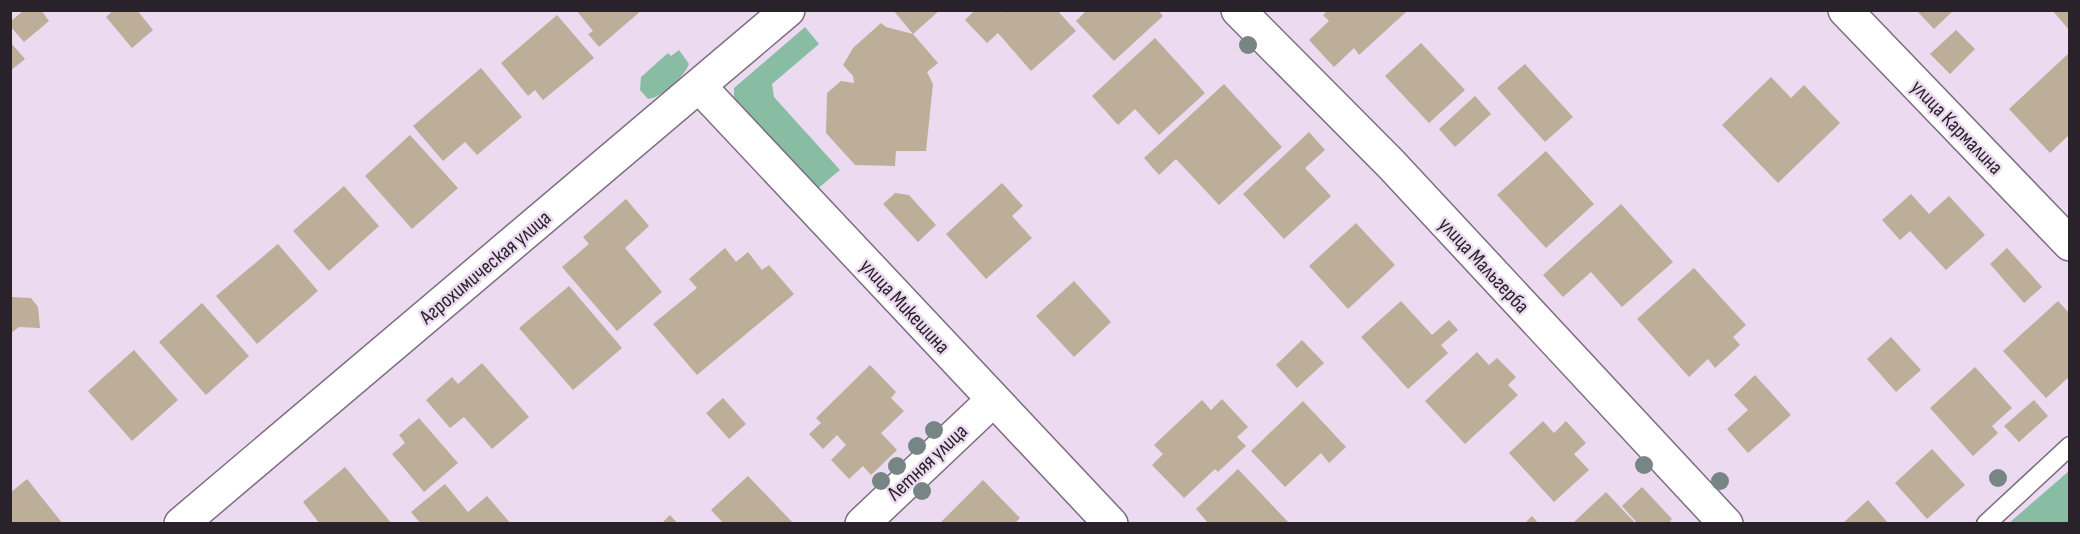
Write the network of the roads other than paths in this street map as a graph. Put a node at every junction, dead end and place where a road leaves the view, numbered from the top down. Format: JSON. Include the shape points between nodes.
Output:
{"nodes":[{"id":1,"x":788,"y":10,"type":"edge"},
{"id":2,"x":1238,"y":10,"type":"edge"},
{"id":3,"x":1845,"y":10,"type":"edge"},
{"id":4,"x":699,"y":86,"type":"junction"},
{"id":5,"x":2070,"y":244,"type":"edge"},
{"id":6,"x":993,"y":400,"type":"junction"},
{"id":7,"x":2070,"y":446,"type":"edge"},
{"id":8,"x":181,"y":524,"type":"edge"},
{"id":9,"x":862,"y":524,"type":"edge"},
{"id":10,"x":1111,"y":524,"type":"edge"},
{"id":11,"x":1726,"y":524,"type":"edge"},
{"id":12,"x":1986,"y":524,"type":"edge"}],
"edges":[{"from":1,"to":4,"type":"street","name":"Агрохимическая улица"},
{"from":2,"to":11,"type":"street","name":"улица Мальгерба","via":[[1391,164]]},
{"from":3,"to":5,"type":"street","name":"улица Кармалина"},
{"from":4,"to":6,"type":"street","name":"улица Микешина"},
{"from":4,"to":8,"type":"street","name":"Агрохимическая улица"},
{"from":6,"to":9,"type":"street","name":"Летняя улица"},
{"from":6,"to":10,"type":"street","name":"улица Микешина"},
{"from":7,"to":12,"type":"lane"}]}
